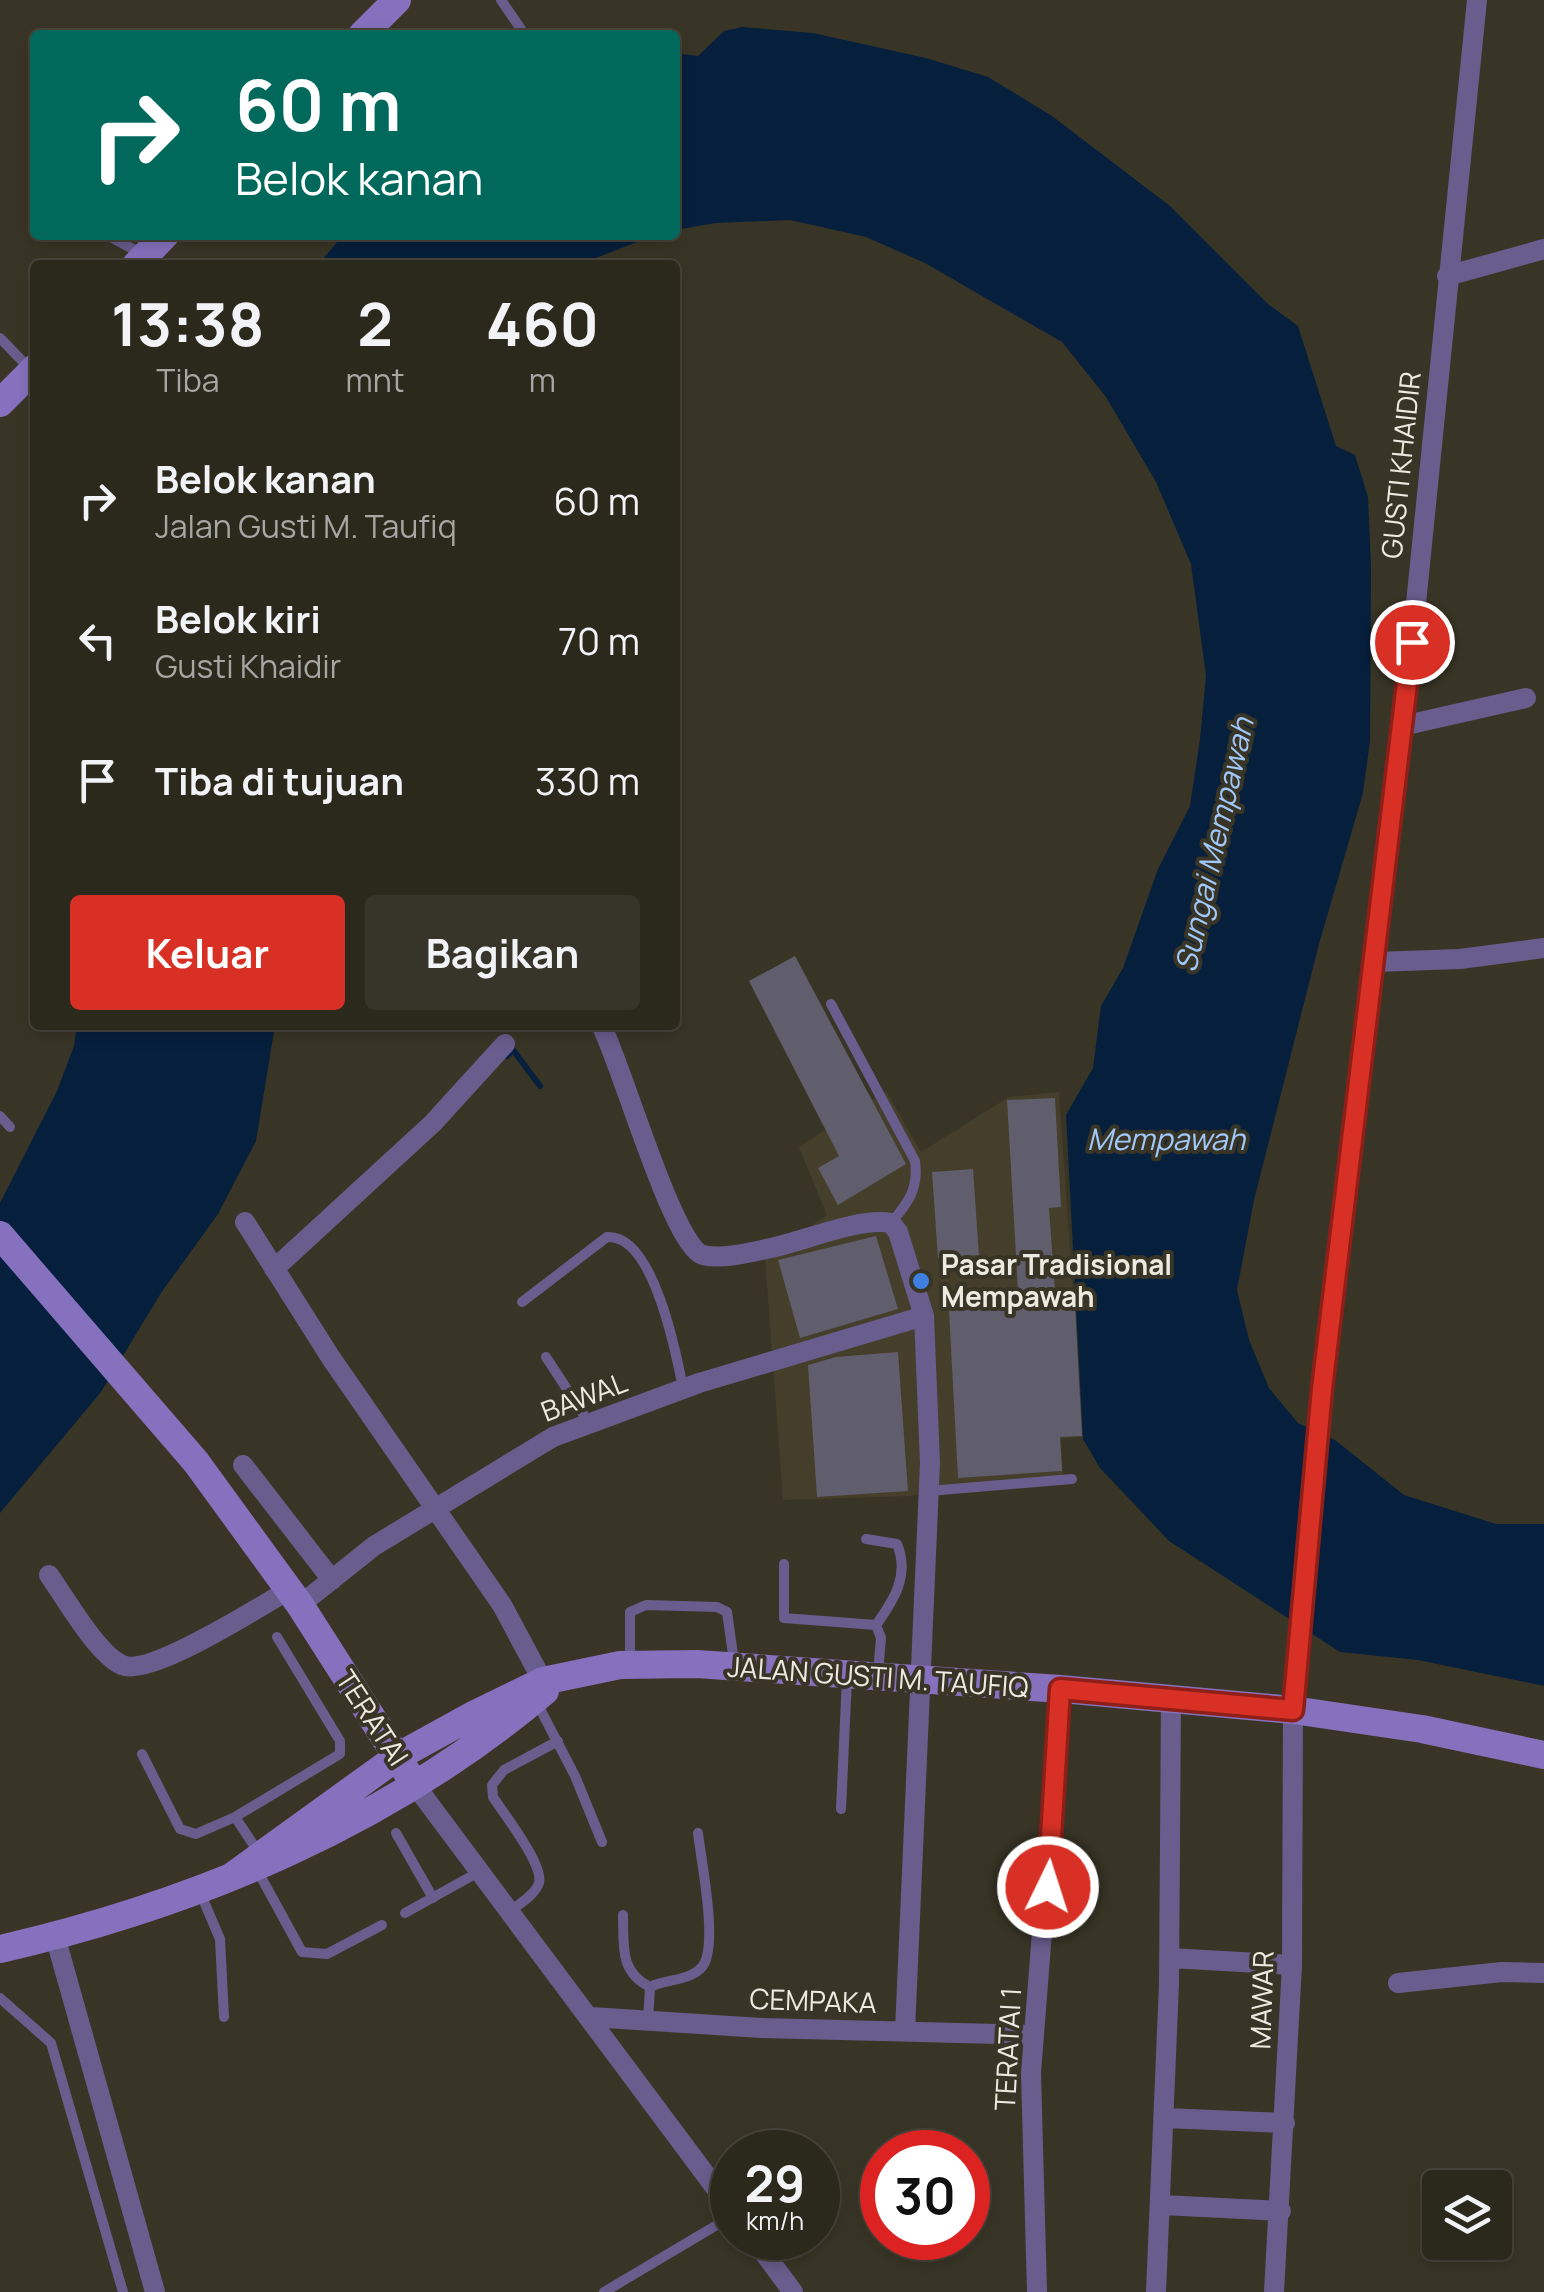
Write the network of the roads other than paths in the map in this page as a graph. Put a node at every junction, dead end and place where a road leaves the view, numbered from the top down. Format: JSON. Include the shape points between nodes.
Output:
{"nodes":[{"id":1,"x":397,"y":0,"type":"edge"},
{"id":2,"x":501,"y":0,"type":"edge"},
{"id":3,"x":1477,"y":0,"type":"edge"},
{"id":4,"x":367,"y":30,"type":"edge"},
{"id":5,"x":522,"y":30,"type":"edge"},
{"id":6,"x":114,"y":240,"type":"edge"},
{"id":7,"x":161,"y":240,"type":"edge"},
{"id":8,"x":1544,"y":249,"type":"edge"},
{"id":9,"x":141,"y":260,"type":"edge"},
{"id":10,"x":1447,"y":276,"type":"junction"},
{"id":11,"x":0,"y":338,"type":"edge"},
{"id":12,"x":30,"y":366,"type":"edge"},
{"id":13,"x":30,"y":372,"type":"edge"},
{"id":14,"x":0,"y":403,"type":"edge"},
{"id":15,"x":1526,"y":698,"type":"dead end"},
{"id":16,"x":1402,"y":726,"type":"junction"},
{"id":17,"x":1544,"y":948,"type":"edge"},
{"id":18,"x":1375,"y":962,"type":"junction"},
{"id":19,"x":831,"y":1004,"type":"dead end"},
{"id":20,"x":604,"y":1030,"type":"edge"},
{"id":21,"x":505,"y":1044,"type":"dead end"},
{"id":22,"x":0,"y":1116,"type":"edge"},
{"id":23,"x":10,"y":1127,"type":"dead end"},
{"id":24,"x":244,"y":1222,"type":"dead end"},
{"id":25,"x":891,"y":1223,"type":"junction"},
{"id":26,"x":0,"y":1236,"type":"edge"},
{"id":27,"x":274,"y":1269,"type":"junction"},
{"id":28,"x":522,"y":1302,"type":"dead end"},
{"id":29,"x":924,"y":1316,"type":"junction"},
{"id":30,"x":546,"y":1357,"type":"dead end"},
{"id":31,"x":684,"y":1389,"type":"junction"},
{"id":32,"x":589,"y":1424,"type":"junction"},
{"id":33,"x":242,"y":1465,"type":"dead end"},
{"id":34,"x":1072,"y":1479,"type":"dead end"},
{"id":35,"x":929,"y":1490,"type":"junction"},
{"id":36,"x":436,"y":1507,"type":"junction"},
{"id":37,"x":866,"y":1539,"type":"dead end"},
{"id":38,"x":784,"y":1564,"type":"dead end"},
{"id":39,"x":49,"y":1576,"type":"dead end"},
{"id":40,"x":332,"y":1580,"type":"junction"},
{"id":41,"x":295,"y":1597,"type":"junction"},
{"id":42,"x":876,"y":1625,"type":"junction"},
{"id":43,"x":276,"y":1637,"type":"dead end"},
{"id":44,"x":630,"y":1665,"type":"junction"},
{"id":45,"x":734,"y":1668,"type":"junction"},
{"id":46,"x":848,"y":1677,"type":"junction"},
{"id":47,"x":878,"y":1679,"type":"junction"},
{"id":48,"x":921,"y":1682,"type":"junction"},
{"id":49,"x":548,"y":1686,"type":"junction"},
{"id":50,"x":1060,"y":1689,"type":"junction"},
{"id":51,"x":1171,"y":1699,"type":"junction"},
{"id":52,"x":1293,"y":1710,"type":"junction"},
{"id":53,"x":558,"y":1741,"type":"junction"},
{"id":54,"x":142,"y":1754,"type":"dead end"},
{"id":55,"x":1544,"y":1755,"type":"edge"},
{"id":56,"x":397,"y":1757,"type":"junction"},
{"id":57,"x":415,"y":1785,"type":"junction"},
{"id":58,"x":842,"y":1809,"type":"dead end"},
{"id":59,"x":235,"y":1817,"type":"junction"},
{"id":60,"x":396,"y":1833,"type":"dead end"},
{"id":61,"x":698,"y":1833,"type":"dead end"},
{"id":62,"x":602,"y":1842,"type":"dead end"},
{"id":63,"x":249,"y":1866,"type":"junction"},
{"id":64,"x":477,"y":1873,"type":"junction"},
{"id":65,"x":199,"y":1889,"type":"junction"},
{"id":66,"x":432,"y":1898,"type":"junction"},
{"id":67,"x":508,"y":1912,"type":"junction"},
{"id":68,"x":405,"y":1913,"type":"dead end"},
{"id":69,"x":623,"y":1914,"type":"dead end"},
{"id":70,"x":382,"y":1925,"type":"dead end"},
{"id":71,"x":55,"y":1936,"type":"junction"},
{"id":72,"x":0,"y":1948,"type":"edge"},
{"id":73,"x":1170,"y":1958,"type":"junction"},
{"id":74,"x":1292,"y":1965,"type":"junction"},
{"id":75,"x":1544,"y":1973,"type":"edge"},
{"id":76,"x":1398,"y":1983,"type":"dead end"},
{"id":77,"x":650,"y":1987,"type":"junction"},
{"id":78,"x":0,"y":1998,"type":"edge"},
{"id":79,"x":224,"y":2017,"type":"dead end"},
{"id":80,"x":591,"y":2017,"type":"junction"},
{"id":81,"x":648,"y":2020,"type":"junction"},
{"id":82,"x":905,"y":2031,"type":"junction"},
{"id":83,"x":1033,"y":2035,"type":"junction"},
{"id":84,"x":1164,"y":2118,"type":"junction"},
{"id":85,"x":1285,"y":2124,"type":"junction"},
{"id":86,"x":710,"y":2182,"type":"edge"},
{"id":87,"x":1162,"y":2205,"type":"junction"},
{"id":88,"x":1281,"y":2211,"type":"junction"},
{"id":89,"x":710,"y":2227,"type":"edge"},
{"id":90,"x":769,"y":2260,"type":"edge"},
{"id":91,"x":122,"y":2292,"type":"edge"},
{"id":92,"x":155,"y":2292,"type":"edge"},
{"id":93,"x":604,"y":2292,"type":"edge"},
{"id":94,"x":793,"y":2292,"type":"edge"},
{"id":95,"x":1037,"y":2292,"type":"edge"},
{"id":96,"x":1156,"y":2292,"type":"edge"},
{"id":97,"x":1274,"y":2292,"type":"edge"}],
"edges":[{"from":1,"to":4,"type":"main road"},
{"from":2,"to":5,"type":"lane"},
{"from":3,"to":10,"type":"street","name":"GUSTI KHAIDIR"},
{"from":6,"to":9,"type":"lane"},
{"from":7,"to":9,"type":"main road"},
{"from":8,"to":10,"type":"street"},
{"from":10,"to":16,"type":"street","name":"GUSTI KHAIDIR"},
{"from":11,"to":12,"type":"lane"},
{"from":13,"to":14,"type":"main road"},
{"from":15,"to":16,"type":"street"},
{"from":16,"to":18,"type":"street","name":"GUSTI KHAIDIR"},
{"from":17,"to":18,"type":"street"},
{"from":18,"to":52,"type":"street","name":"GUSTI KHAIDIR","via":[[1322,1389]]},
{"from":19,"to":25,"type":"lane","via":[[915,1161],[912,1198]]},
{"from":20,"to":25,"type":"street","via":[[658,1180],[700,1254],[763,1250]]},
{"from":21,"to":27,"type":"street","via":[[433,1123]]},
{"from":22,"to":23,"type":"lane"},
{"from":24,"to":27,"type":"street"},
{"from":25,"to":29,"type":"street"},
{"from":26,"to":41,"type":"main road","name":"TERATAI","via":[[196,1462]]},
{"from":27,"to":36,"type":"street"},
{"from":28,"to":31,"type":"lane","via":[[607,1237],[620,1236],[669,1321]]},
{"from":29,"to":31,"type":"street","name":"BAWAL"},
{"from":29,"to":35,"type":"street"},
{"from":30,"to":32,"type":"lane"},
{"from":31,"to":32,"type":"street","name":"BAWAL"},
{"from":32,"to":36,"type":"street","name":"BAWAL","via":[[516,1457]]},
{"from":33,"to":40,"type":"street"},
{"from":34,"to":35,"type":"lane"},
{"from":35,"to":48,"type":"street"},
{"from":36,"to":40,"type":"street","name":"BAWAL"},
{"from":36,"to":49,"type":"street"},
{"from":37,"to":42,"type":"lane","via":[[897,1544],[902,1560],[899,1587]]},
{"from":38,"to":42,"type":"lane","via":[[784,1618]]},
{"from":39,"to":41,"type":"street","name":"BAWAL","via":[[105,1652],[130,1668]]},
{"from":40,"to":41,"type":"street","name":"BAWAL"},
{"from":41,"to":56,"type":"main road","name":"TERATAI"},
{"from":42,"to":47,"type":"lane","via":[[882,1638]]},
{"from":43,"to":59,"type":"lane","via":[[340,1740],[340,1754]]},
{"from":44,"to":45,"type":"main road","name":"JALAN GUSTI M. TAUFIQ"},
{"from":44,"to":45,"type":"lane","via":[[630,1612],[646,1605],[717,1607],[726,1612]]},
{"from":44,"to":49,"type":"main road","name":"JALAN GUSTI M. TAUFIQ"},
{"from":45,"to":46,"type":"main road","name":"JALAN GUSTI M. TAUFIQ"},
{"from":46,"to":47,"type":"main road","name":"JALAN GUSTI M. TAUFIQ"},
{"from":46,"to":58,"type":"lane"},
{"from":47,"to":48,"type":"main road","name":"JALAN GUSTI M. TAUFIQ"},
{"from":48,"to":50,"type":"main road","name":"JALAN GUSTI M. TAUFIQ"},
{"from":48,"to":82,"type":"street"},
{"from":49,"to":53,"type":"lane"},
{"from":49,"to":56,"type":"main road","name":"JALAN GUSTI M. TAUFIQ"},
{"from":49,"to":57,"type":"main road","name":"JALAN GUSTI M. TAUFIQ"},
{"from":50,"to":51,"type":"main road","name":"JALAN GUSTI M. TAUFIQ"},
{"from":50,"to":83,"type":"street","name":"TERATAI 1"},
{"from":51,"to":52,"type":"main road","name":"JALAN GUSTI M. TAUFIQ"},
{"from":51,"to":73,"type":"street"},
{"from":52,"to":55,"type":"main road","name":"JALAN GUSTI M. TAUFIQ","via":[[1422,1728]]},
{"from":52,"to":74,"type":"street","name":"MAWAR"},
{"from":53,"to":62,"type":"lane"},
{"from":53,"to":67,"type":"lane","via":[[504,1770],[492,1785],[493,1797],[538,1866],[533,1893]]},
{"from":54,"to":59,"type":"lane","via":[[180,1829],[196,1834]]},
{"from":56,"to":57,"type":"main road","name":"TERATAI"},
{"from":56,"to":63,"type":"main road","name":"JALAN GUSTI M. TAUFIQ"},
{"from":57,"to":63,"type":"main road","name":"JALAN GUSTI M. TAUFIQ"},
{"from":57,"to":64,"type":"street","name":"TERATAI"},
{"from":59,"to":63,"type":"lane"},
{"from":60,"to":66,"type":"lane"},
{"from":61,"to":77,"type":"lane","via":[[708,1957],[692,1974]]},
{"from":63,"to":65,"type":"main road","name":"JALAN GUSTI M. TAUFIQ"},
{"from":63,"to":70,"type":"lane","via":[[302,1952],[327,1954]]},
{"from":64,"to":66,"type":"lane"},
{"from":64,"to":67,"type":"street","name":"TERATAI"},
{"from":65,"to":71,"type":"main road","name":"JALAN GUSTI M. TAUFIQ"},
{"from":65,"to":79,"type":"lane","via":[[220,1939]]},
{"from":66,"to":68,"type":"lane"},
{"from":67,"to":80,"type":"street","name":"TERATAI"},
{"from":69,"to":77,"type":"lane","via":[[625,1964]]},
{"from":71,"to":72,"type":"main road","name":"JALAN GUSTI M. TAUFIQ"},
{"from":71,"to":92,"type":"street"},
{"from":73,"to":74,"type":"street"},
{"from":73,"to":84,"type":"street"},
{"from":74,"to":85,"type":"street","name":"MAWAR"},
{"from":75,"to":76,"type":"street"},
{"from":77,"to":81,"type":"lane"},
{"from":78,"to":91,"type":"lane","via":[[51,2043]]},
{"from":80,"to":81,"type":"street","name":"CEMPAKA"},
{"from":80,"to":86,"type":"street","name":"TERATAI"},
{"from":81,"to":82,"type":"street","name":"CEMPAKA"},
{"from":82,"to":83,"type":"street","name":"CEMPAKA"},
{"from":83,"to":95,"type":"street","name":"TERATAI 1"},
{"from":84,"to":85,"type":"street"},
{"from":84,"to":87,"type":"street"},
{"from":85,"to":88,"type":"street","name":"MAWAR"},
{"from":87,"to":88,"type":"street"},
{"from":87,"to":96,"type":"street"},
{"from":88,"to":97,"type":"street","name":"MAWAR"},
{"from":89,"to":93,"type":"lane"},
{"from":90,"to":94,"type":"street"}]}
